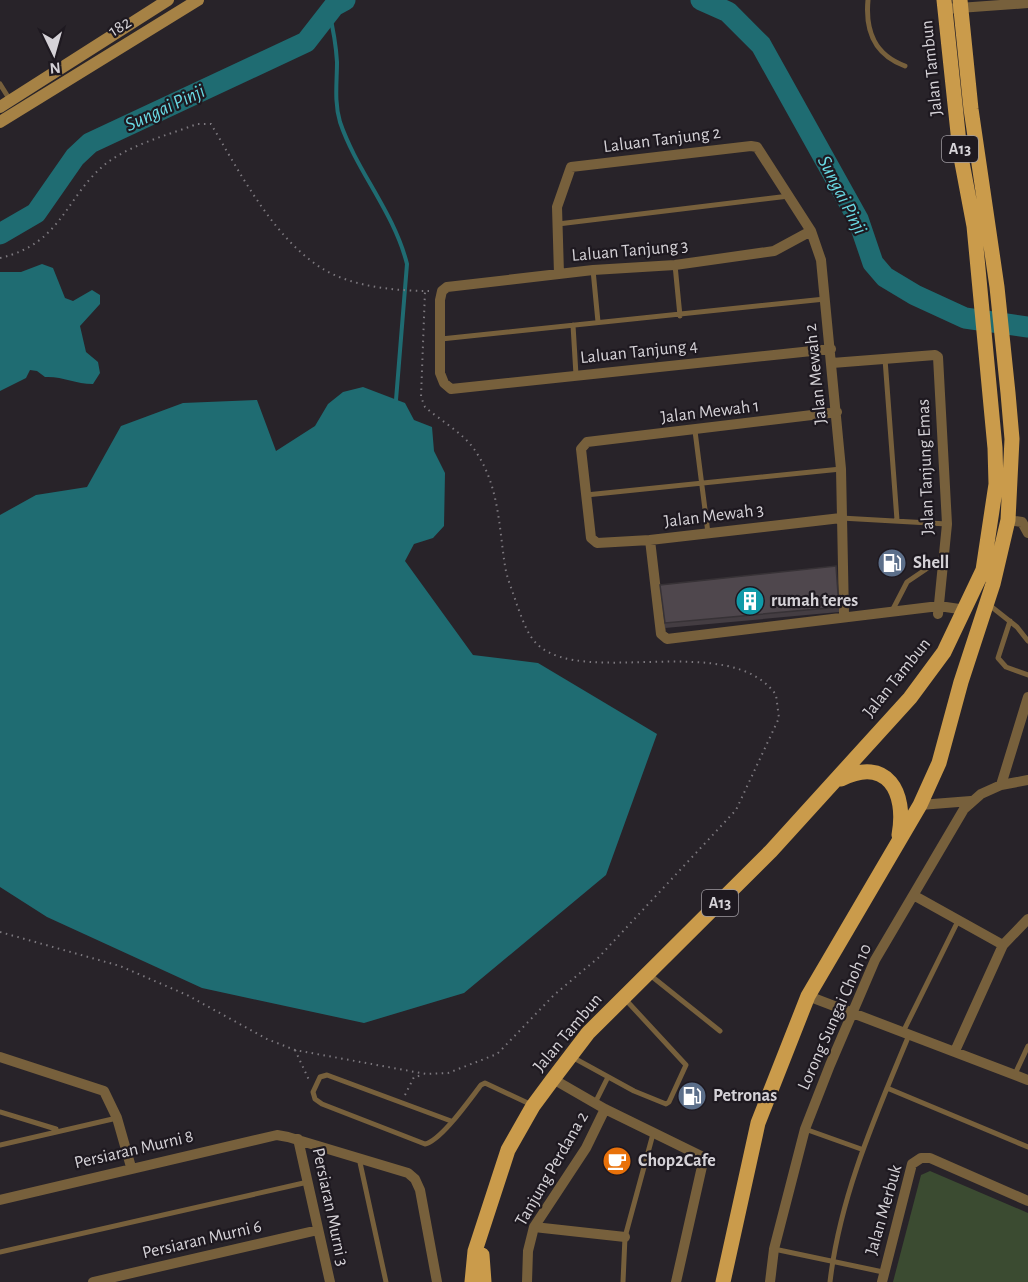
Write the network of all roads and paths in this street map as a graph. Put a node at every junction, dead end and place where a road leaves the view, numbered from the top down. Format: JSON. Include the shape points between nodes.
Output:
{"nodes":[{"id":1,"x":168,"y":0,"type":"edge"},
{"id":2,"x":198,"y":0,"type":"edge"},
{"id":3,"x":868,"y":0,"type":"edge"},
{"id":4,"x":997,"y":3,"type":"edge"},
{"id":5,"x":1028,"y":3,"type":"edge"},
{"id":6,"x":952,"y":4,"type":"edge"},
{"id":7,"x":905,"y":66,"type":"dead end"},
{"id":8,"x":0,"y":84,"type":"edge"},
{"id":9,"x":5,"y":104,"type":"edge"},
{"id":10,"x":17,"y":112,"type":"junction"},
{"id":11,"x":0,"y":122,"type":"edge"},
{"id":12,"x":757,"y":147,"type":"joint"},
{"id":13,"x":791,"y":196,"type":"junction"},
{"id":14,"x":558,"y":224,"type":"junction"},
{"id":15,"x":811,"y":231,"type":"junction"},
{"id":16,"x":0,"y":258,"type":"edge"},
{"id":17,"x":675,"y":264,"type":"junction"},
{"id":18,"x":593,"y":270,"type":"junction"},
{"id":19,"x":559,"y":274,"type":"junction"},
{"id":20,"x":417,"y":291,"type":"dead end"},
{"id":21,"x":425,"y":291,"type":"dead end"},
{"id":22,"x":825,"y":299,"type":"junction"},
{"id":23,"x":680,"y":316,"type":"junction"},
{"id":24,"x":598,"y":322,"type":"junction"},
{"id":25,"x":573,"y":325,"type":"junction"},
{"id":26,"x":441,"y":339,"type":"junction"},
{"id":27,"x":831,"y":349,"type":"junction"},
{"id":28,"x":885,"y":359,"type":"junction"},
{"id":29,"x":832,"y":363,"type":"junction"},
{"id":30,"x":576,"y":375,"type":"junction"},
{"id":31,"x":837,"y":412,"type":"junction"},
{"id":32,"x":695,"y":431,"type":"junction"},
{"id":33,"x":841,"y":469,"type":"junction"},
{"id":34,"x":702,"y":481,"type":"junction"},
{"id":35,"x":586,"y":495,"type":"junction"},
{"id":36,"x":842,"y":518,"type":"junction"},
{"id":37,"x":897,"y":520,"type":"junction"},
{"id":38,"x":1019,"y":520,"type":"edge"},
{"id":39,"x":947,"y":524,"type":"junction"},
{"id":40,"x":708,"y":533,"type":"junction"},
{"id":41,"x":1028,"y":533,"type":"edge"},
{"id":42,"x":650,"y":540,"type":"junction"},
{"id":43,"x":944,"y":557,"type":"junction"},
{"id":44,"x":987,"y":603,"type":"junction"},
{"id":45,"x":936,"y":609,"type":"junction"},
{"id":46,"x":966,"y":610,"type":"junction"},
{"id":47,"x":892,"y":613,"type":"junction"},
{"id":48,"x":844,"y":615,"type":"junction"},
{"id":49,"x":1010,"y":621,"type":"junction"},
{"id":50,"x":958,"y":627,"type":"junction"},
{"id":51,"x":1028,"y":641,"type":"edge"},
{"id":52,"x":1028,"y":675,"type":"edge"},
{"id":53,"x":1028,"y":697,"type":"edge"},
{"id":54,"x":1028,"y":780,"type":"edge"},
{"id":55,"x":832,"y":783,"type":"junction"},
{"id":56,"x":1001,"y":785,"type":"junction"},
{"id":57,"x":971,"y":801,"type":"junction"},
{"id":58,"x":920,"y":805,"type":"junction"},
{"id":59,"x":898,"y":842,"type":"junction"},
{"id":60,"x":915,"y":896,"type":"junction"},
{"id":61,"x":1028,"y":920,"type":"edge"},
{"id":62,"x":958,"y":921,"type":"junction"},
{"id":63,"x":0,"y":932,"type":"edge"},
{"id":64,"x":1003,"y":945,"type":"junction"},
{"id":65,"x":649,"y":974,"type":"junction"},
{"id":66,"x":808,"y":996,"type":"junction"},
{"id":67,"x":624,"y":998,"type":"junction"},
{"id":68,"x":852,"y":1013,"type":"junction"},
{"id":69,"x":720,"y":1031,"type":"dead end"},
{"id":70,"x":906,"y":1033,"type":"junction"},
{"id":71,"x":1028,"y":1046,"type":"edge"},
{"id":72,"x":296,"y":1050,"type":"junction"},
{"id":73,"x":955,"y":1051,"type":"junction"},
{"id":74,"x":0,"y":1056,"type":"edge"},
{"id":75,"x":571,"y":1056,"type":"junction"},
{"id":76,"x":426,"y":1074,"type":"junction"},
{"id":77,"x":1015,"y":1074,"type":"junction"},
{"id":78,"x":608,"y":1077,"type":"junction"},
{"id":79,"x":553,"y":1079,"type":"junction"},
{"id":80,"x":1028,"y":1080,"type":"edge"},
{"id":81,"x":315,"y":1088,"type":"junction"},
{"id":82,"x":887,"y":1088,"type":"junction"},
{"id":83,"x":403,"y":1103,"type":"junction"},
{"id":84,"x":595,"y":1103,"type":"junction"},
{"id":85,"x":533,"y":1106,"type":"junction"},
{"id":86,"x":605,"y":1109,"type":"junction"},
{"id":87,"x":0,"y":1112,"type":"edge"},
{"id":88,"x":117,"y":1118,"type":"junction"},
{"id":89,"x":451,"y":1121,"type":"junction"},
{"id":90,"x":805,"y":1129,"type":"junction"},
{"id":91,"x":58,"y":1130,"type":"junction"},
{"id":92,"x":653,"y":1134,"type":"junction"},
{"id":93,"x":298,"y":1139,"type":"junction"},
{"id":94,"x":0,"y":1145,"type":"edge"},
{"id":95,"x":1028,"y":1148,"type":"edge"},
{"id":96,"x":861,"y":1149,"type":"junction"},
{"id":97,"x":359,"y":1158,"type":"junction"},
{"id":98,"x":131,"y":1167,"type":"junction"},
{"id":99,"x":308,"y":1182,"type":"junction"},
{"id":100,"x":1027,"y":1198,"type":"edge"},
{"id":101,"x":0,"y":1200,"type":"edge"},
{"id":102,"x":534,"y":1227,"type":"junction"},
{"id":103,"x":318,"y":1230,"type":"junction"},
{"id":104,"x":626,"y":1237,"type":"junction"},
{"id":105,"x":774,"y":1249,"type":"junction"},
{"id":106,"x":477,"y":1251,"type":"junction"},
{"id":107,"x":0,"y":1252,"type":"edge"},
{"id":108,"x":833,"y":1262,"type":"junction"},
{"id":109,"x":882,"y":1277,"type":"edge"},
{"id":110,"x":93,"y":1282,"type":"edge"},
{"id":111,"x":330,"y":1282,"type":"edge"},
{"id":112,"x":386,"y":1282,"type":"edge"},
{"id":113,"x":437,"y":1282,"type":"edge"},
{"id":114,"x":468,"y":1282,"type":"edge"},
{"id":115,"x":472,"y":1282,"type":"edge"},
{"id":116,"x":484,"y":1282,"type":"edge"},
{"id":117,"x":527,"y":1282,"type":"edge"},
{"id":118,"x":623,"y":1282,"type":"edge"},
{"id":119,"x":676,"y":1282,"type":"edge"},
{"id":120,"x":723,"y":1282,"type":"edge"},
{"id":121,"x":771,"y":1282,"type":"edge"},
{"id":122,"x":830,"y":1282,"type":"edge"}],
"edges":[{"from":1,"to":9,"type":"street","name":"182"},
{"from":2,"to":10,"type":"street","name":"182"},
{"from":3,"to":7,"type":"lane","via":[[867,23],[873,40],[889,60]]},
{"from":4,"to":5,"type":"street"},
{"from":4,"to":6,"type":"street"},
{"from":6,"to":38,"type":"main road","name":"Jalan Tambun","number":"A13","via":[[997,287]]},
{"from":6,"to":46,"type":"main road","name":"Jalan Tambun","number":"A13","via":[[960,152],[974,226],[996,484],[983,570]]},
{"from":8,"to":9,"type":"lane"},
{"from":9,"to":10,"type":"lane"},
{"from":10,"to":11,"type":"street","name":"182"},
{"from":12,"to":13,"type":"street","name":"Jalan Mewah 2"},
{"from":12,"to":14,"type":"street","name":"Laluan Tanjung 2","via":[[571,167],[558,201]]},
{"from":13,"to":14,"type":"lane"},
{"from":13,"to":15,"type":"street","name":"Jalan Mewah 2"},
{"from":14,"to":19,"type":"street"},
{"from":15,"to":17,"type":"street","name":"Laluan Tanjung 3","via":[[774,251]]},
{"from":15,"to":22,"type":"street","name":"Jalan Mewah 2","via":[[821,260]]},
{"from":16,"to":20,"type":"path","via":[[16,254],[56,226],[93,176],[109,162],[135,148],[207,123],[269,215],[306,257],[325,270],[356,282]]},
{"from":17,"to":18,"type":"street","name":"Laluan Tanjung 3"},
{"from":17,"to":23,"type":"lane"},
{"from":18,"to":19,"type":"street","name":"Laluan Tanjung 3"},
{"from":18,"to":24,"type":"lane"},
{"from":19,"to":26,"type":"street","name":"Laluan Tanjung 3","via":[[447,287],[442,291]]},
{"from":21,"to":76,"type":"path","via":[[421,397],[425,407],[476,451],[486,470],[495,496],[505,568],[521,617],[538,645],[570,659],[693,662],[729,667],[772,689],[779,718],[736,810],[598,958],[554,995],[497,1054],[448,1073]]},
{"from":22,"to":23,"type":"lane"},
{"from":22,"to":27,"type":"street","name":"Jalan Mewah 2"},
{"from":23,"to":24,"type":"lane"},
{"from":24,"to":25,"type":"lane"},
{"from":25,"to":26,"type":"lane"},
{"from":25,"to":30,"type":"lane"},
{"from":26,"to":30,"type":"street","name":"Laluan Tanjung 4","via":[[440,373],[451,389]]},
{"from":27,"to":29,"type":"street","name":"Jalan Mewah 2"},
{"from":27,"to":30,"type":"street","name":"Laluan Tanjung 4"},
{"from":28,"to":29,"type":"street"},
{"from":28,"to":37,"type":"lane"},
{"from":28,"to":39,"type":"street","name":"Jalan Tanjung Emas","via":[[937,356]]},
{"from":29,"to":31,"type":"street","name":"Jalan Mewah 2"},
{"from":31,"to":32,"type":"street","name":"Jalan Mewah 1"},
{"from":31,"to":33,"type":"street","name":"Jalan Mewah 2"},
{"from":32,"to":34,"type":"lane"},
{"from":32,"to":35,"type":"street","name":"Jalan Mewah 1","via":[[586,442],[581,449]]},
{"from":33,"to":34,"type":"lane"},
{"from":33,"to":36,"type":"street","name":"Jalan Mewah 2"},
{"from":34,"to":35,"type":"lane"},
{"from":34,"to":40,"type":"lane"},
{"from":35,"to":42,"type":"street","name":"Jalan Mewah 3","via":[[591,538],[600,544]]},
{"from":36,"to":37,"type":"lane"},
{"from":36,"to":40,"type":"street","name":"Jalan Mewah 3"},
{"from":36,"to":48,"type":"street","name":"Jalan Mewah 2","via":[[840,567]]},
{"from":37,"to":39,"type":"lane"},
{"from":38,"to":41,"type":"street"},
{"from":38,"to":44,"type":"main road","name":"Jalan Tambun","number":"A13","via":[[1003,542]]},
{"from":39,"to":43,"type":"street","name":"Jalan Tanjung Emas"},
{"from":40,"to":42,"type":"street","name":"Jalan Mewah 3"},
{"from":42,"to":48,"type":"street","via":[[662,634],[667,639]]},
{"from":43,"to":45,"type":"street","name":"Jalan Tanjung Emas"},
{"from":43,"to":47,"type":"lane","via":[[907,582]]},
{"from":44,"to":49,"type":"lane"},
{"from":44,"to":58,"type":"main road","number":"A13","via":[[960,682],[939,763]]},
{"from":45,"to":46,"type":"street"},
{"from":45,"to":47,"type":"street"},
{"from":45,"to":50,"type":"street"},
{"from":46,"to":50,"type":"main road","name":"Jalan Tambun","number":"A13"},
{"from":47,"to":48,"type":"street"},
{"from":49,"to":51,"type":"lane"},
{"from":49,"to":52,"type":"lane","via":[[998,658],[1006,667]]},
{"from":50,"to":55,"type":"main road","name":"Jalan Tambun","number":"A13","via":[[945,652],[910,698]]},
{"from":53,"to":56,"type":"street"},
{"from":54,"to":56,"type":"street"},
{"from":55,"to":59,"type":"main road","via":[[870,770],[885,777],[892,784],[901,810]]},
{"from":55,"to":65,"type":"main road","name":"Jalan Tambun","number":"A13"},
{"from":56,"to":57,"type":"street"},
{"from":57,"to":58,"type":"street"},
{"from":57,"to":60,"type":"street","name":"Lorong Sungai Choh 10"},
{"from":58,"to":59,"type":"main road","number":"A13"},
{"from":59,"to":66,"type":"main road","number":"A13"},
{"from":60,"to":62,"type":"street"},
{"from":60,"to":68,"type":"street","name":"Lorong Sungai Choh 10","via":[[876,960]]},
{"from":61,"to":64,"type":"street"},
{"from":62,"to":64,"type":"street"},
{"from":62,"to":70,"type":"lane"},
{"from":63,"to":72,"type":"path","via":[[120,966]]},
{"from":64,"to":73,"type":"street"},
{"from":65,"to":67,"type":"main road","name":"Jalan Tambun","number":"A13"},
{"from":65,"to":69,"type":"lane"},
{"from":66,"to":68,"type":"street"},
{"from":66,"to":120,"type":"main road","number":"A13","via":[[758,1123]]},
{"from":67,"to":75,"type":"main road","name":"Jalan Tambun","number":"A13"},
{"from":67,"to":78,"type":"lane","via":[[687,1067],[666,1104]]},
{"from":68,"to":70,"type":"street"},
{"from":68,"to":90,"type":"street","name":"Lorong Sungai Choh 10"},
{"from":70,"to":73,"type":"street"},
{"from":70,"to":82,"type":"lane"},
{"from":71,"to":77,"type":"lane"},
{"from":72,"to":76,"type":"path"},
{"from":72,"to":81,"type":"path"},
{"from":73,"to":77,"type":"street"},
{"from":74,"to":88,"type":"street","via":[[99,1088],[107,1094]]},
{"from":75,"to":78,"type":"lane"},
{"from":75,"to":79,"type":"main road","name":"Jalan Tambun","number":"A13"},
{"from":76,"to":83,"type":"path","via":[[410,1081]]},
{"from":77,"to":80,"type":"street"},
{"from":78,"to":84,"type":"lane"},
{"from":79,"to":84,"type":"street"},
{"from":79,"to":85,"type":"main road","name":"Jalan Tambun","number":"A13"},
{"from":81,"to":83,"type":"lane","via":[[320,1077],[327,1075]]},
{"from":81,"to":89,"type":"lane","via":[[315,1098],[322,1104],[425,1144],[432,1142]]},
{"from":82,"to":95,"type":"lane"},
{"from":82,"to":96,"type":"lane"},
{"from":83,"to":89,"type":"lane"},
{"from":84,"to":86,"type":"street"},
{"from":85,"to":89,"type":"lane","via":[[485,1083]]},
{"from":85,"to":106,"type":"main road","name":"Jalan Tambun","number":"A13","via":[[508,1150]]},
{"from":86,"to":92,"type":"street"},
{"from":86,"to":102,"type":"street","name":"Tanjung Perdana 2","via":[[586,1148]]},
{"from":87,"to":91,"type":"lane"},
{"from":88,"to":91,"type":"lane"},
{"from":88,"to":98,"type":"street"},
{"from":90,"to":96,"type":"lane"},
{"from":90,"to":105,"type":"street","name":"Lorong Sungai Choh 10"},
{"from":91,"to":94,"type":"lane"},
{"from":92,"to":104,"type":"lane"},
{"from":92,"to":119,"type":"street","via":[[695,1151],[703,1162]]},
{"from":93,"to":97,"type":"street"},
{"from":93,"to":98,"type":"street","name":"Persiaran Murni 8","via":[[277,1135]]},
{"from":93,"to":99,"type":"street","name":"Persiaran Murni 3"},
{"from":96,"to":108,"type":"lane"},
{"from":97,"to":112,"type":"lane"},
{"from":97,"to":113,"type":"street","via":[[408,1173],[415,1179]]},
{"from":98,"to":101,"type":"street","name":"Persiaran Murni 8"},
{"from":99,"to":103,"type":"street","name":"Persiaran Murni 3"},
{"from":99,"to":107,"type":"lane"},
{"from":100,"to":109,"type":"street","name":"Jalan Merbuk","via":[[930,1158],[916,1160]]},
{"from":102,"to":104,"type":"street"},
{"from":102,"to":117,"type":"street","name":"Tanjung Perdana 2"},
{"from":103,"to":110,"type":"street","name":"Persiaran Murni 6"},
{"from":103,"to":111,"type":"street","name":"Persiaran Murni 3"},
{"from":104,"to":118,"type":"lane"},
{"from":105,"to":108,"type":"lane"},
{"from":105,"to":121,"type":"street","name":"Lorong Sungai Choh 10"},
{"from":106,"to":114,"type":"main road"},
{"from":106,"to":115,"type":"main road","name":"Jalan Tambun","number":"A13"},
{"from":106,"to":116,"type":"main road","name":"Jalan Tambun","number":"A13"},
{"from":108,"to":109,"type":"lane"},
{"from":108,"to":122,"type":"lane"}]}
